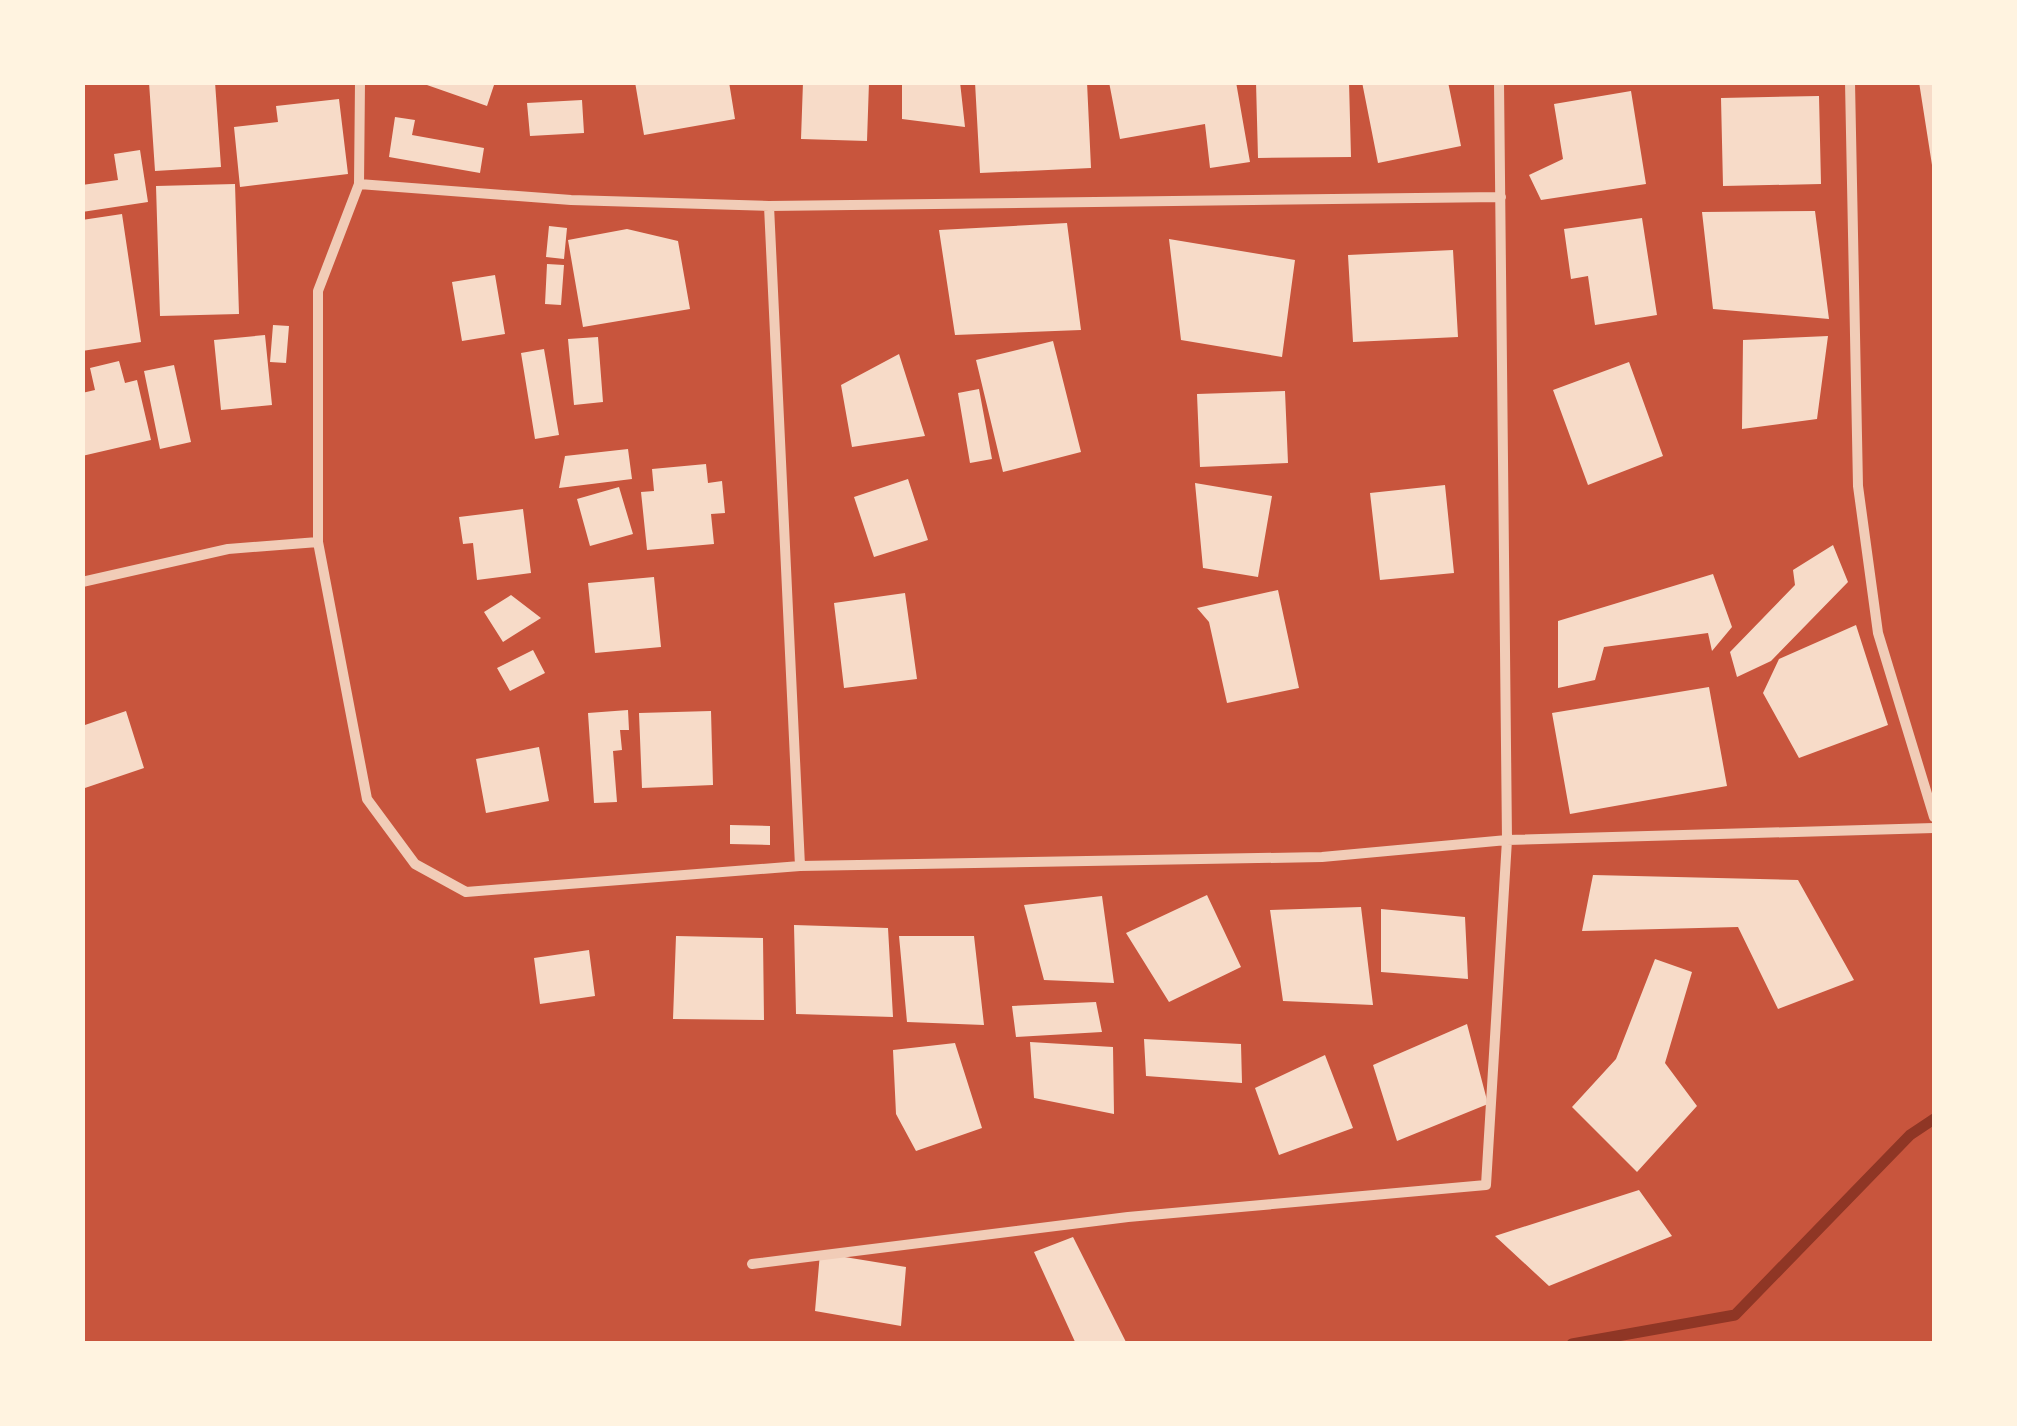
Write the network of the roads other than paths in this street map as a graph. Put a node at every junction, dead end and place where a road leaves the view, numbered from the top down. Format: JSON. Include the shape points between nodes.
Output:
{"nodes":[{"id":1,"x":360,"y":82,"type":"edge"},
{"id":2,"x":1499,"y":82,"type":"edge"},
{"id":3,"x":1850,"y":82,"type":"edge"},
{"id":4,"x":359,"y":184,"type":"junction"},
{"id":5,"x":1502,"y":197,"type":"junction"},
{"id":6,"x":768,"y":206,"type":"junction"},
{"id":7,"x":318,"y":542,"type":"junction"},
{"id":8,"x":82,"y":582,"type":"edge"},
{"id":9,"x":1934,"y":817,"type":"edge"},
{"id":10,"x":1934,"y":828,"type":"edge"},
{"id":11,"x":1507,"y":840,"type":"junction"},
{"id":12,"x":800,"y":866,"type":"junction"},
{"id":13,"x":752,"y":1264,"type":"dead end"}],
"edges":[{"from":1,"to":4,"type":"street"},
{"from":2,"to":5,"type":"street"},
{"from":3,"to":9,"type":"street","via":[[1858,486],[1878,633]]},
{"from":4,"to":6,"type":"street"},
{"from":4,"to":7,"type":"street","via":[[318,290]]},
{"from":5,"to":6,"type":"street"},
{"from":5,"to":11,"type":"street"},
{"from":6,"to":12,"type":"street"},
{"from":7,"to":8,"type":"street","via":[[228,549]]},
{"from":7,"to":12,"type":"street","via":[[367,800],[416,864],[466,892]]},
{"from":10,"to":11,"type":"street"},
{"from":11,"to":12,"type":"street","via":[[1322,857]]},
{"from":11,"to":13,"type":"street","via":[[1486,1185],[1128,1217]]}]}
